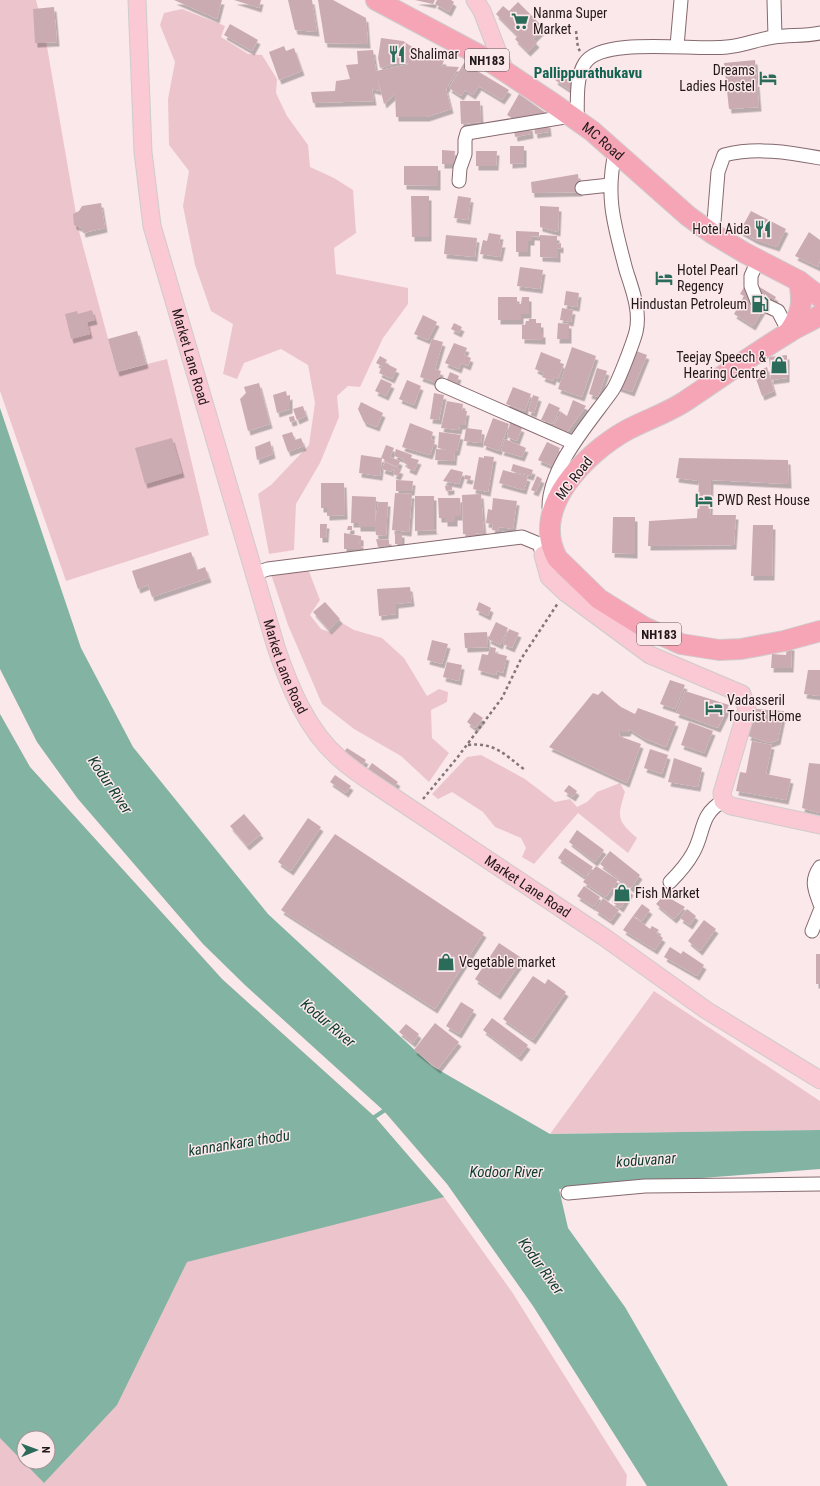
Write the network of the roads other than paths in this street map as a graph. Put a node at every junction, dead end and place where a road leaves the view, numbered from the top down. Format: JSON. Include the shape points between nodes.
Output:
{"nodes":[{"id":1,"x":136,"y":0,"type":"edge"},
{"id":2,"x":376,"y":0,"type":"edge"},
{"id":3,"x":475,"y":0,"type":"edge"},
{"id":4,"x":681,"y":0,"type":"edge"},
{"id":5,"x":774,"y":0,"type":"edge"},
{"id":6,"x":820,"y":33,"type":"edge"},
{"id":7,"x":775,"y":37,"type":"junction"},
{"id":8,"x":677,"y":46,"type":"junction"},
{"id":9,"x":504,"y":71,"type":"junction"},
{"id":10,"x":574,"y":118,"type":"junction"},
{"id":11,"x":615,"y":153,"type":"junction"},
{"id":12,"x":820,"y":158,"type":"edge"},
{"id":13,"x":459,"y":180,"type":"dead end"},
{"id":14,"x":610,"y":185,"type":"junction"},
{"id":15,"x":582,"y":188,"type":"dead end"},
{"id":16,"x":713,"y":234,"type":"junction"},
{"id":17,"x":758,"y":260,"type":"junction"},
{"id":18,"x":799,"y":281,"type":"junction"},
{"id":19,"x":820,"y":297,"type":"edge"},
{"id":20,"x":820,"y":315,"type":"edge"},
{"id":21,"x":789,"y":332,"type":"junction"},
{"id":22,"x":442,"y":385,"type":"dead end"},
{"id":23,"x":574,"y":443,"type":"junction"},
{"id":24,"x":549,"y":522,"type":"junction"},
{"id":25,"x":548,"y":553,"type":"junction"},
{"id":26,"x":253,"y":574,"type":"junction"},
{"id":27,"x":820,"y":631,"type":"edge"},
{"id":28,"x":723,"y":801,"type":"junction"},
{"id":29,"x":820,"y":825,"type":"edge"},
{"id":30,"x":820,"y":866,"type":"edge"},
{"id":31,"x":670,"y":882,"type":"dead end"},
{"id":32,"x":820,"y":904,"type":"edge"},
{"id":33,"x":820,"y":911,"type":"edge"},
{"id":34,"x":812,"y":931,"type":"dead end"},
{"id":35,"x":820,"y":1080,"type":"edge"},
{"id":36,"x":820,"y":1184,"type":"edge"},
{"id":37,"x":568,"y":1193,"type":"dead end"}],
"edges":[{"from":1,"to":26,"type":"main road","name":"Market Lane Road","via":[[143,152],[152,226]]},
{"from":2,"to":9,"type":"highway","name":"MC Road","number":"NH183","via":[[483,57]]},
{"from":3,"to":9,"type":"main road","via":[[482,11]]},
{"from":4,"to":8,"type":"street"},
{"from":5,"to":7,"type":"street"},
{"from":6,"to":7,"type":"street"},
{"from":7,"to":8,"type":"street","via":[[728,47]]},
{"from":8,"to":10,"type":"street","via":[[621,48],[595,55],[585,62],[580,76]]},
{"from":9,"to":10,"type":"highway","name":"MC Road","number":"NH183"},
{"from":10,"to":11,"type":"highway","name":"MC Road","number":"NH183"},
{"from":10,"to":13,"type":"street","via":[[467,133]]},
{"from":11,"to":14,"type":"street"},
{"from":11,"to":16,"type":"highway","name":"MC Road","number":"NH183","via":[[688,216]]},
{"from":12,"to":16,"type":"street","via":[[763,150],[724,155],[718,172]]},
{"from":14,"to":15,"type":"street"},
{"from":14,"to":23,"type":"street","via":[[613,218],[634,296],[638,321],[636,332],[612,390]]},
{"from":16,"to":17,"type":"highway","name":"MC Road","number":"NH183"},
{"from":17,"to":18,"type":"highway","name":"MC Road","number":"NH183"},
{"from":17,"to":21,"type":"street","via":[[751,276],[751,286],[757,301],[778,311]]},
{"from":18,"to":19,"type":"highway","name":"MC Road","number":"NH183"},
{"from":18,"to":21,"type":"highway","via":[[802,299],[798,319]]},
{"from":20,"to":21,"type":"highway","name":"MC Road"},
{"from":21,"to":24,"type":"highway","name":"MC Road","via":[[682,403],[626,431],[593,453],[567,482],[555,503]]},
{"from":22,"to":23,"type":"street"},
{"from":23,"to":24,"type":"street","via":[[555,478],[549,498]]},
{"from":24,"to":25,"type":"highway","name":"MC Road"},
{"from":25,"to":26,"type":"street","via":[[539,544],[522,537]]},
{"from":25,"to":27,"type":"highway","number":"NH183","via":[[557,558],[600,599],[644,627],[681,644],[719,650],[741,649]]},
{"from":25,"to":28,"type":"main road","via":[[549,577],[566,593],[650,655],[742,694],[747,710],[722,793]]},
{"from":26,"to":35,"type":"main road","name":"Market Lane Road","via":[[286,680],[312,726],[338,758],[604,937],[706,1010]]},
{"from":28,"to":29,"type":"main road","via":[[730,806]]},
{"from":28,"to":31,"type":"street","via":[[714,806],[705,818],[694,852]]},
{"from":30,"to":32,"type":"street","via":[[814,887]]},
{"from":33,"to":34,"type":"street"},
{"from":36,"to":37,"type":"street","via":[[645,1186]]}]}
